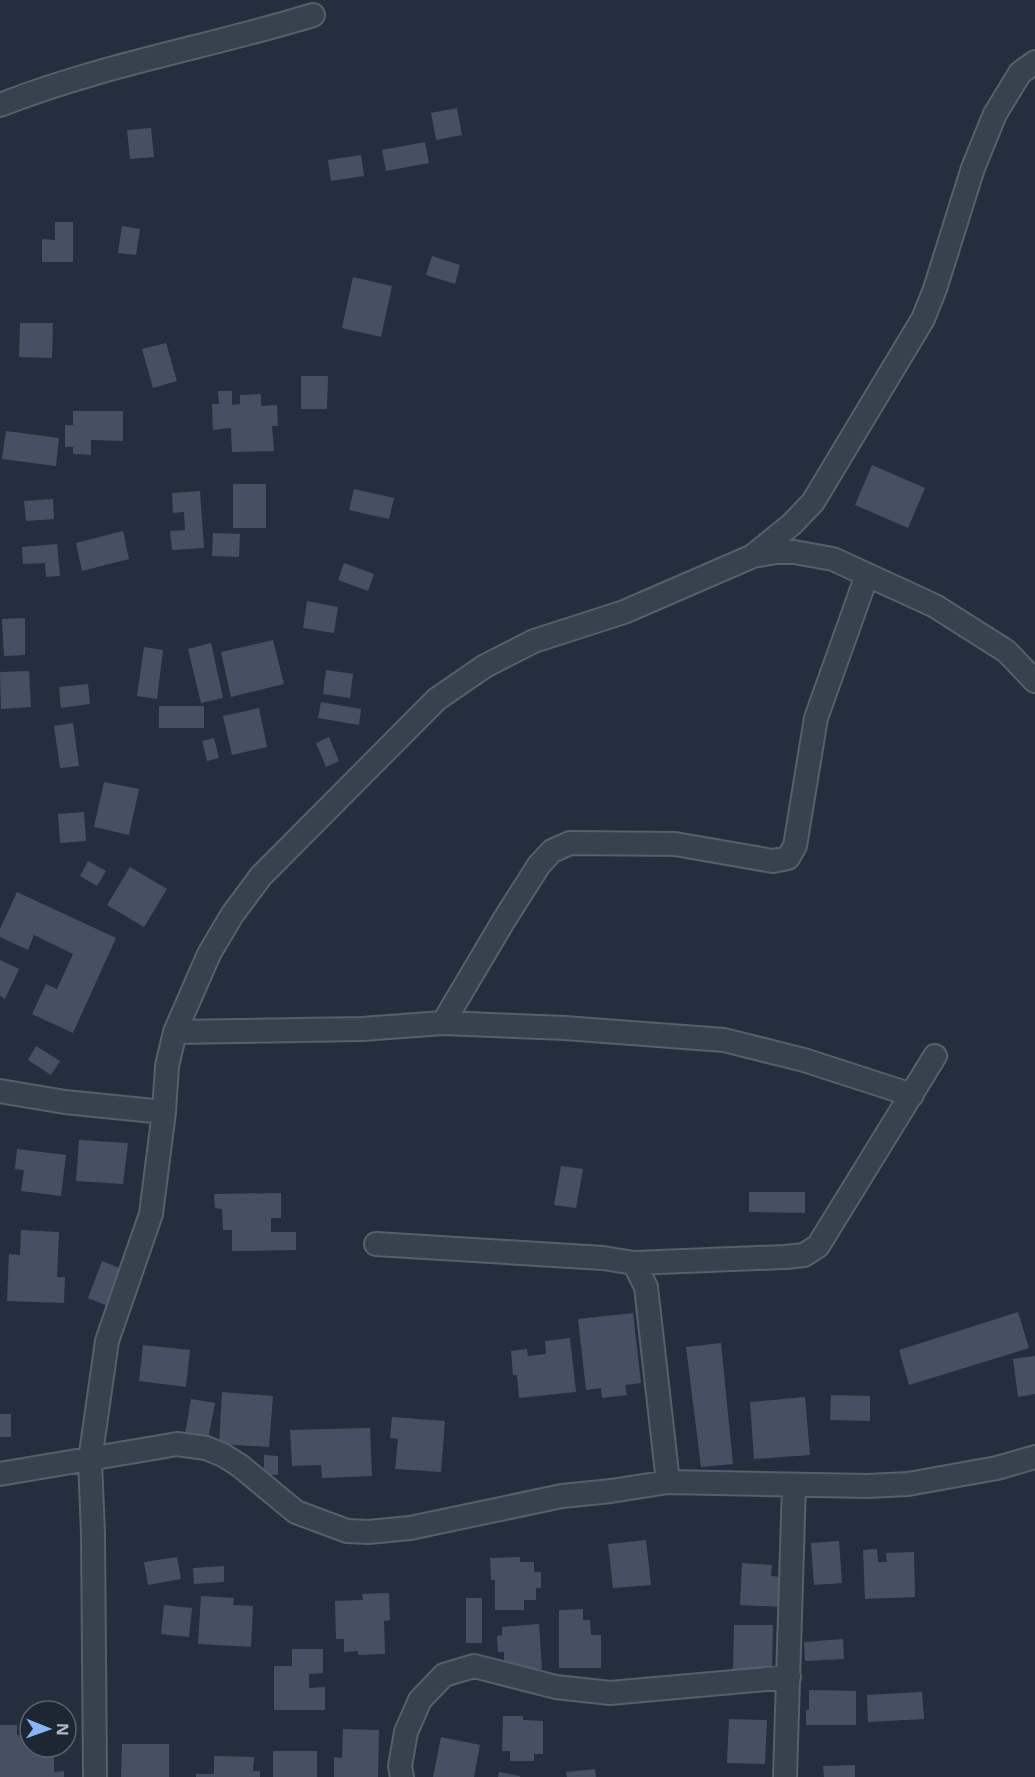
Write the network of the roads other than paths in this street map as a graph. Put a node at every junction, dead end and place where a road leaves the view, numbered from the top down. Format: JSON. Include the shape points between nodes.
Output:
{"nodes":[{"id":1,"x":313,"y":15,"type":"dead end"},
{"id":2,"x":1035,"y":62,"type":"edge"},
{"id":3,"x":0,"y":105,"type":"edge"},
{"id":4,"x":753,"y":556,"type":"junction"},
{"id":5,"x":867,"y":575,"type":"junction"},
{"id":6,"x":1035,"y":681,"type":"edge"},
{"id":7,"x":443,"y":1023,"type":"junction"},
{"id":8,"x":175,"y":1032,"type":"junction"},
{"id":9,"x":935,"y":1056,"type":"dead end"},
{"id":10,"x":0,"y":1091,"type":"edge"},
{"id":11,"x":912,"y":1095,"type":"junction"},
{"id":12,"x":164,"y":1112,"type":"junction"},
{"id":13,"x":376,"y":1244,"type":"dead end"},
{"id":14,"x":634,"y":1263,"type":"junction"},
{"id":15,"x":1035,"y":1457,"type":"edge"},
{"id":16,"x":90,"y":1460,"type":"junction"},
{"id":17,"x":0,"y":1474,"type":"edge"},
{"id":18,"x":668,"y":1482,"type":"junction"},
{"id":19,"x":794,"y":1485,"type":"junction"},
{"id":20,"x":789,"y":1677,"type":"junction"},
{"id":21,"x":95,"y":1777,"type":"edge"},
{"id":22,"x":402,"y":1777,"type":"edge"},
{"id":23,"x":785,"y":1777,"type":"edge"}],
"edges":[{"from":1,"to":3,"type":"street","via":[[250,35],[117,66]]},
{"from":2,"to":4,"type":"street","via":[[1020,73],[995,114],[923,319],[813,502],[792,525]]},
{"from":4,"to":5,"type":"street","via":[[776,552],[814,554]]},
{"from":4,"to":8,"type":"street","via":[[624,612],[534,641],[485,666],[437,699],[261,876],[209,954]]},
{"from":5,"to":6,"type":"street","via":[[935,606],[971,628],[1006,651]]},
{"from":5,"to":7,"type":"street","via":[[816,718],[795,846],[788,858],[773,861],[675,844],[570,843],[552,851],[539,865]]},
{"from":7,"to":8,"type":"street","via":[[362,1029]]},
{"from":7,"to":11,"type":"street","via":[[724,1040],[804,1060]]},
{"from":8,"to":12,"type":"street","via":[[167,1066]]},
{"from":9,"to":11,"type":"street"},
{"from":10,"to":12,"type":"street"},
{"from":11,"to":14,"type":"street","via":[[818,1246],[804,1255]]},
{"from":12,"to":16,"type":"street","via":[[151,1214],[107,1341]]},
{"from":13,"to":14,"type":"street"},
{"from":14,"to":18,"type":"street","via":[[646,1287]]},
{"from":15,"to":19,"type":"street","via":[[908,1484]]},
{"from":16,"to":17,"type":"street"},
{"from":16,"to":18,"type":"street","via":[[177,1444],[206,1448],[223,1455],[296,1512],[347,1531],[368,1532],[410,1528],[562,1496]]},
{"from":16,"to":21,"type":"street"},
{"from":18,"to":19,"type":"street"},
{"from":19,"to":20,"type":"street"},
{"from":20,"to":22,"type":"street","via":[[610,1693],[556,1687],[474,1666],[444,1675],[420,1700],[406,1732]]},
{"from":20,"to":23,"type":"street"}]}
